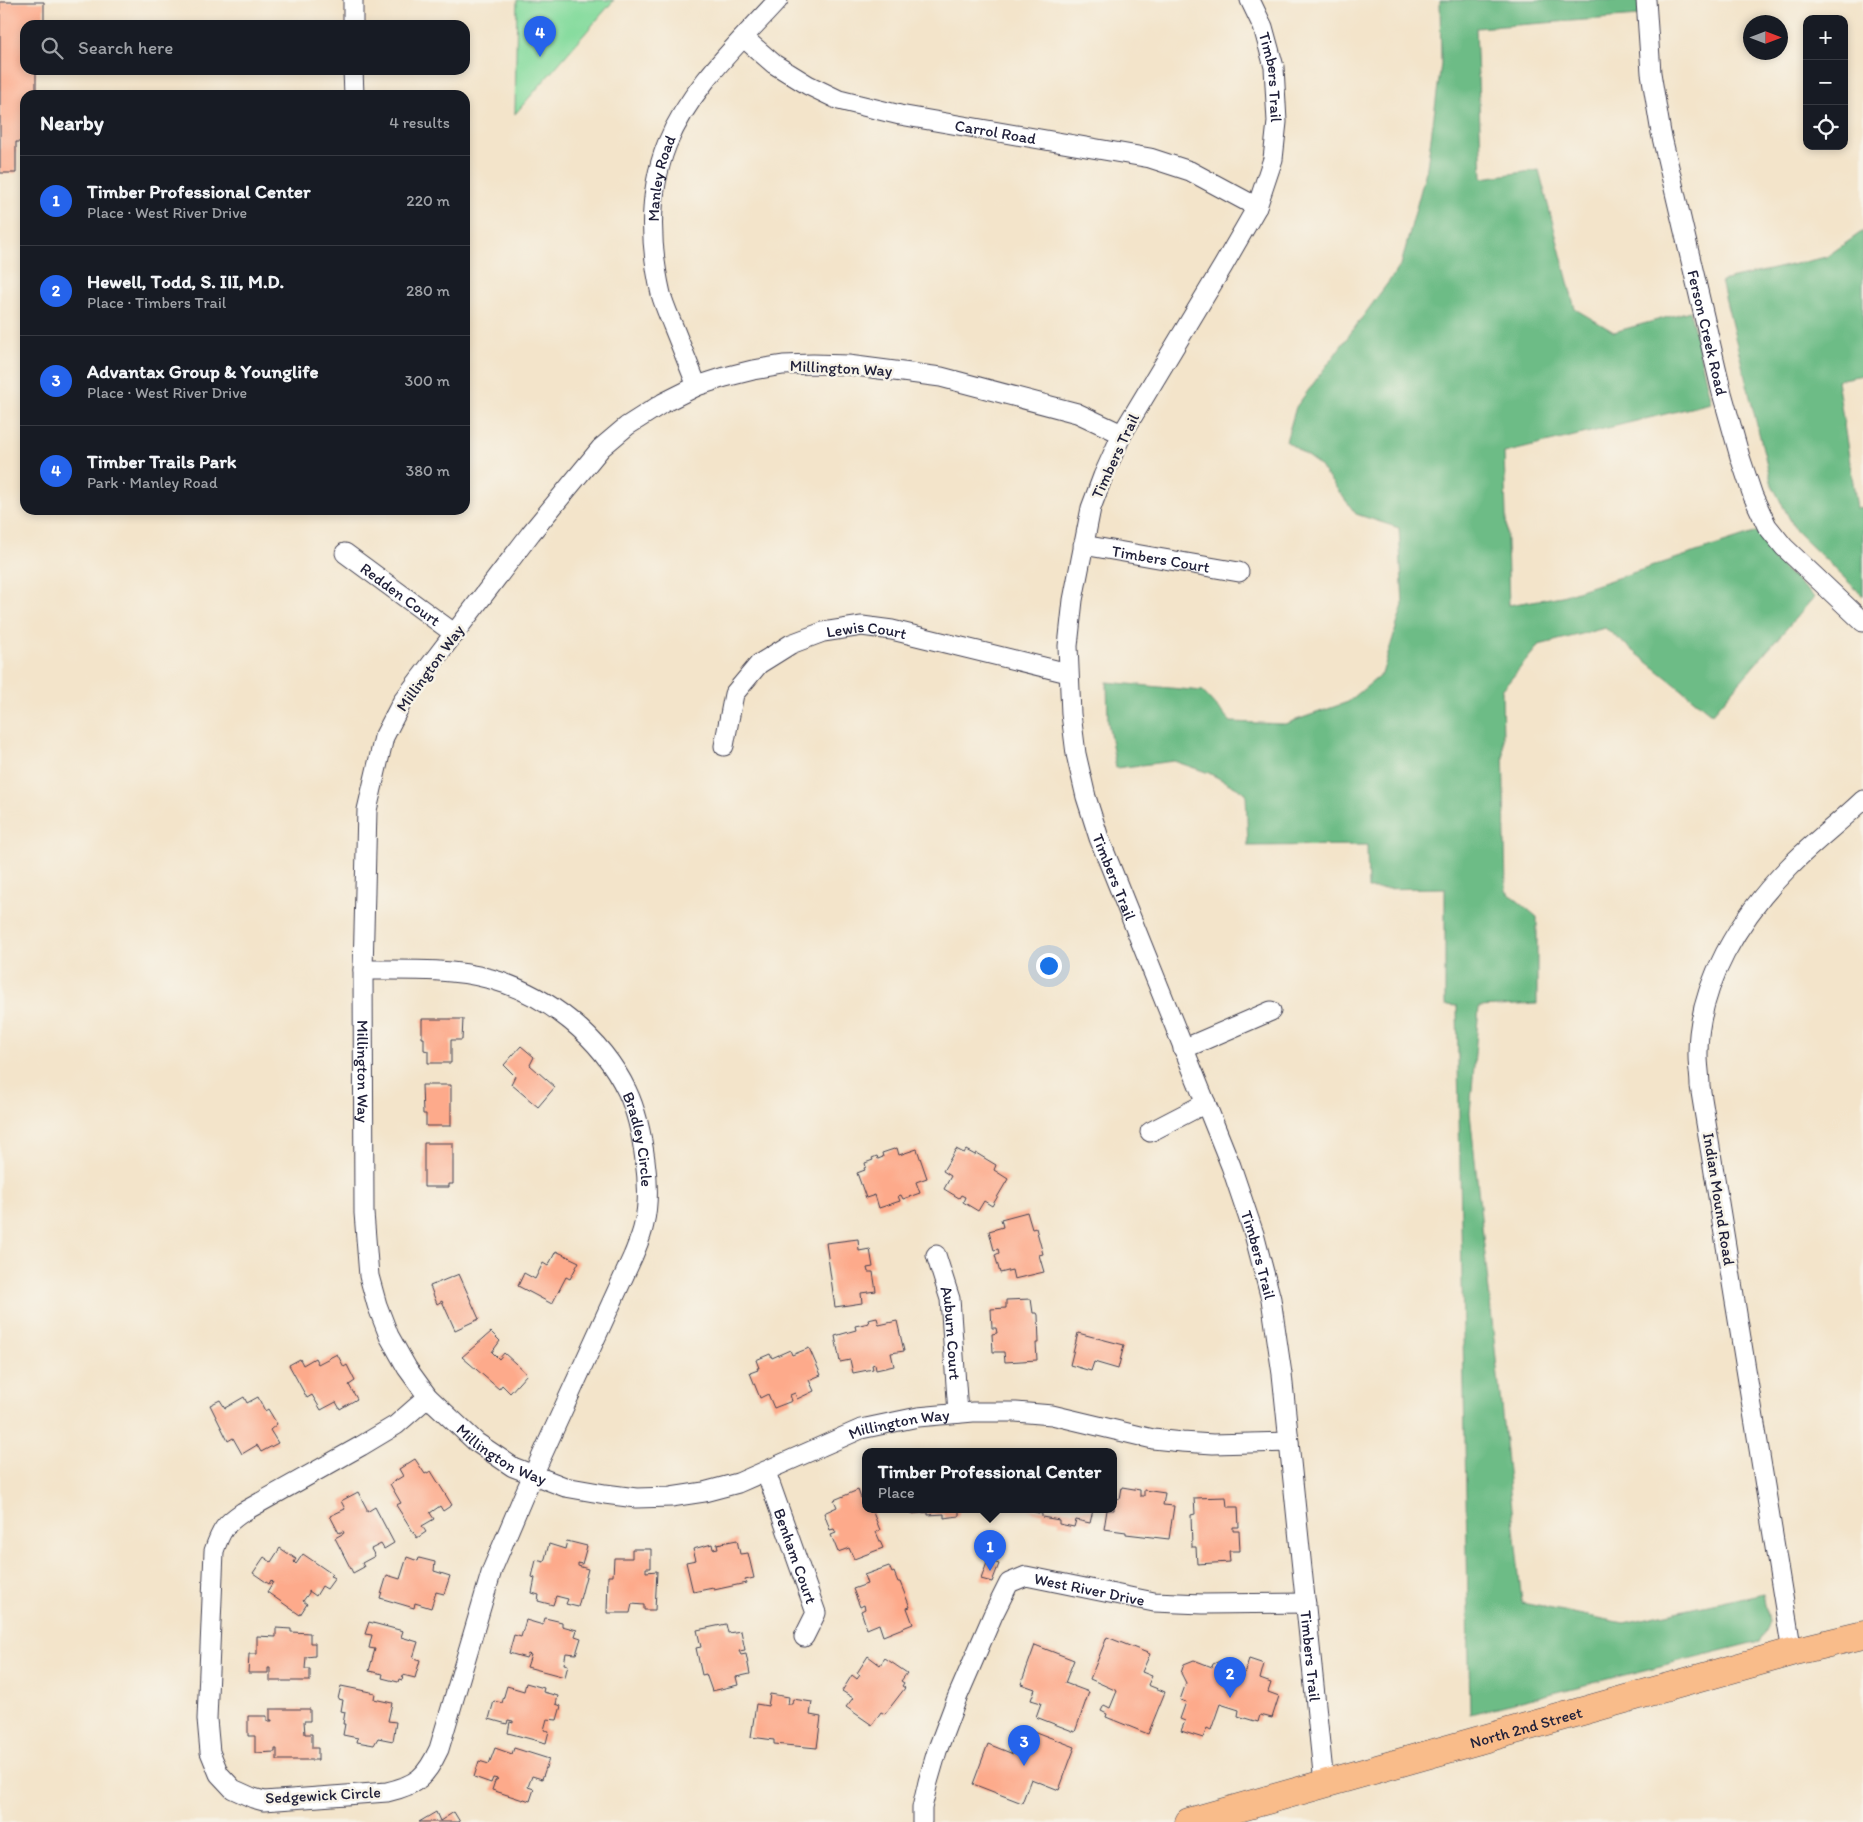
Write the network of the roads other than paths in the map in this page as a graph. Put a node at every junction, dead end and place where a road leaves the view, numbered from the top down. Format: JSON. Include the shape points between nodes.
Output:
{"nodes":[{"id":1,"x":353,"y":0,"type":"edge"},
{"id":2,"x":778,"y":0,"type":"edge"},
{"id":3,"x":1250,"y":0,"type":"edge"},
{"id":4,"x":1646,"y":0,"type":"edge"},
{"id":5,"x":353,"y":20,"type":"edge"},
{"id":6,"x":744,"y":38,"type":"junction"},
{"id":7,"x":353,"y":75,"type":"edge"},
{"id":8,"x":354,"y":90,"type":"edge"},
{"id":9,"x":1257,"y":207,"type":"junction"},
{"id":10,"x":697,"y":386,"type":"junction"},
{"id":11,"x":1122,"y":434,"type":"junction"},
{"id":12,"x":1083,"y":545,"type":"junction"},
{"id":13,"x":345,"y":553,"type":"dead end"},
{"id":14,"x":1238,"y":572,"type":"dead end"},
{"id":15,"x":1863,"y":622,"type":"edge"},
{"id":16,"x":454,"y":634,"type":"junction"},
{"id":17,"x":1068,"y":673,"type":"junction"},
{"id":18,"x":724,"y":746,"type":"dead end"},
{"id":19,"x":1863,"y":800,"type":"edge"},
{"id":20,"x":363,"y":970,"type":"junction"},
{"id":21,"x":1271,"y":1011,"type":"dead end"},
{"id":22,"x":1184,"y":1049,"type":"junction"},
{"id":23,"x":1206,"y":1103,"type":"junction"},
{"id":24,"x":1150,"y":1132,"type":"dead end"},
{"id":25,"x":936,"y":1255,"type":"dead end"},
{"id":26,"x":428,"y":1397,"type":"junction"},
{"id":27,"x":958,"y":1413,"type":"junction"},
{"id":28,"x":1289,"y":1442,"type":"junction"},
{"id":29,"x":766,"y":1472,"type":"junction"},
{"id":30,"x":534,"y":1474,"type":"junction"},
{"id":31,"x":1306,"y":1603,"type":"junction"},
{"id":32,"x":1863,"y":1635,"type":"edge"},
{"id":33,"x":804,"y":1637,"type":"dead end"},
{"id":34,"x":1792,"y":1652,"type":"junction"},
{"id":35,"x":1324,"y":1783,"type":"junction"},
{"id":36,"x":922,"y":1822,"type":"edge"},
{"id":37,"x":1189,"y":1822,"type":"edge"}],
"edges":[{"from":1,"to":5,"type":"street"},
{"from":2,"to":6,"type":"street","name":"Manley Road"},
{"from":3,"to":9,"type":"street","name":"Timbers Trail","via":[[1270,47],[1277,122],[1273,159]]},
{"from":4,"to":15,"type":"street","name":"Ferson Creek Road","via":[[1661,133],[1722,393],[1753,496],[1767,526],[1784,547]]},
{"from":6,"to":9,"type":"street","name":"Carrol Road","via":[[774,64],[840,100],[900,115],[1150,158],[1190,171]]},
{"from":6,"to":10,"type":"street","name":"Manley Road","via":[[686,109],[667,145],[656,186],[652,225],[661,296]]},
{"from":7,"to":8,"type":"street"},
{"from":9,"to":11,"type":"street","name":"Timbers Trail"},
{"from":10,"to":11,"type":"street","name":"Millington Way","via":[[725,376],[783,365],[848,365],[941,378],[1077,413]]},
{"from":10,"to":16,"type":"street","name":"Millington Way","via":[[627,426],[601,448]]},
{"from":11,"to":12,"type":"street","name":"Timbers Trail","via":[[1091,508]]},
{"from":12,"to":14,"type":"street","name":"Timbers Court"},
{"from":12,"to":17,"type":"street","name":"Timbers Trail","via":[[1073,600]]},
{"from":13,"to":16,"type":"street","name":"Redden Court"},
{"from":16,"to":20,"type":"street","name":"Millington Way","via":[[402,702],[384,737],[367,810]]},
{"from":17,"to":18,"type":"street","name":"Lewis Court","via":[[892,630],[862,626],[823,632],[791,644],[759,664],[734,694]]},
{"from":17,"to":22,"type":"street","name":"Timbers Trail","via":[[1076,754],[1086,797],[1099,838]]},
{"from":19,"to":34,"type":"street","name":"Indian Mound Road","via":[[1789,867],[1736,934],[1705,1005],[1698,1055]]},
{"from":20,"to":26,"type":"street","name":"Millington Way","via":[[364,1213],[369,1276],[389,1336]]},
{"from":20,"to":30,"type":"street","name":"Bradley Circle","via":[[446,971],[491,979],[536,996],[575,1024],[605,1056],[627,1091],[642,1138],[648,1185],[644,1224],[633,1256]]},
{"from":21,"to":22,"type":"street"},
{"from":22,"to":23,"type":"street","name":"Timbers Trail"},
{"from":23,"to":24,"type":"street"},
{"from":23,"to":28,"type":"street","name":"Timbers Trail","via":[[1254,1234],[1271,1299]]},
{"from":25,"to":27,"type":"street","name":"Auburn Court","via":[[950,1299]]},
{"from":26,"to":30,"type":"street","name":"Millington Way","via":[[476,1442],[513,1467]]},
{"from":26,"to":30,"type":"street","name":"Sedgewick Circle","via":[[396,1425],[243,1512],[220,1532],[214,1551],[207,1728],[215,1766],[233,1789],[264,1801],[321,1797],[387,1792],[402,1788],[424,1775],[440,1749],[492,1570]]},
{"from":27,"to":28,"type":"street","name":"Millington Way","via":[[1052,1415],[1152,1439],[1182,1442]]},
{"from":27,"to":29,"type":"street","name":"Millington Way","via":[[891,1421],[861,1429]]},
{"from":28,"to":31,"type":"street","name":"Timbers Trail"},
{"from":29,"to":30,"type":"street","name":"Millington Way","via":[[704,1492],[636,1498],[566,1486]]},
{"from":29,"to":33,"type":"street","name":"Benham Court","via":[[816,1614]]},
{"from":31,"to":35,"type":"street","name":"Timbers Trail"},
{"from":31,"to":36,"type":"street","name":"West River Drive","via":[[1154,1602],[1026,1576],[1009,1583],[957,1698],[938,1751],[922,1808]]},
{"from":32,"to":34,"type":"main road","name":"North 2nd Street"},
{"from":34,"to":35,"type":"main road","name":"North 2nd Street"},
{"from":35,"to":37,"type":"main road","name":"North 2nd Street"}]}
